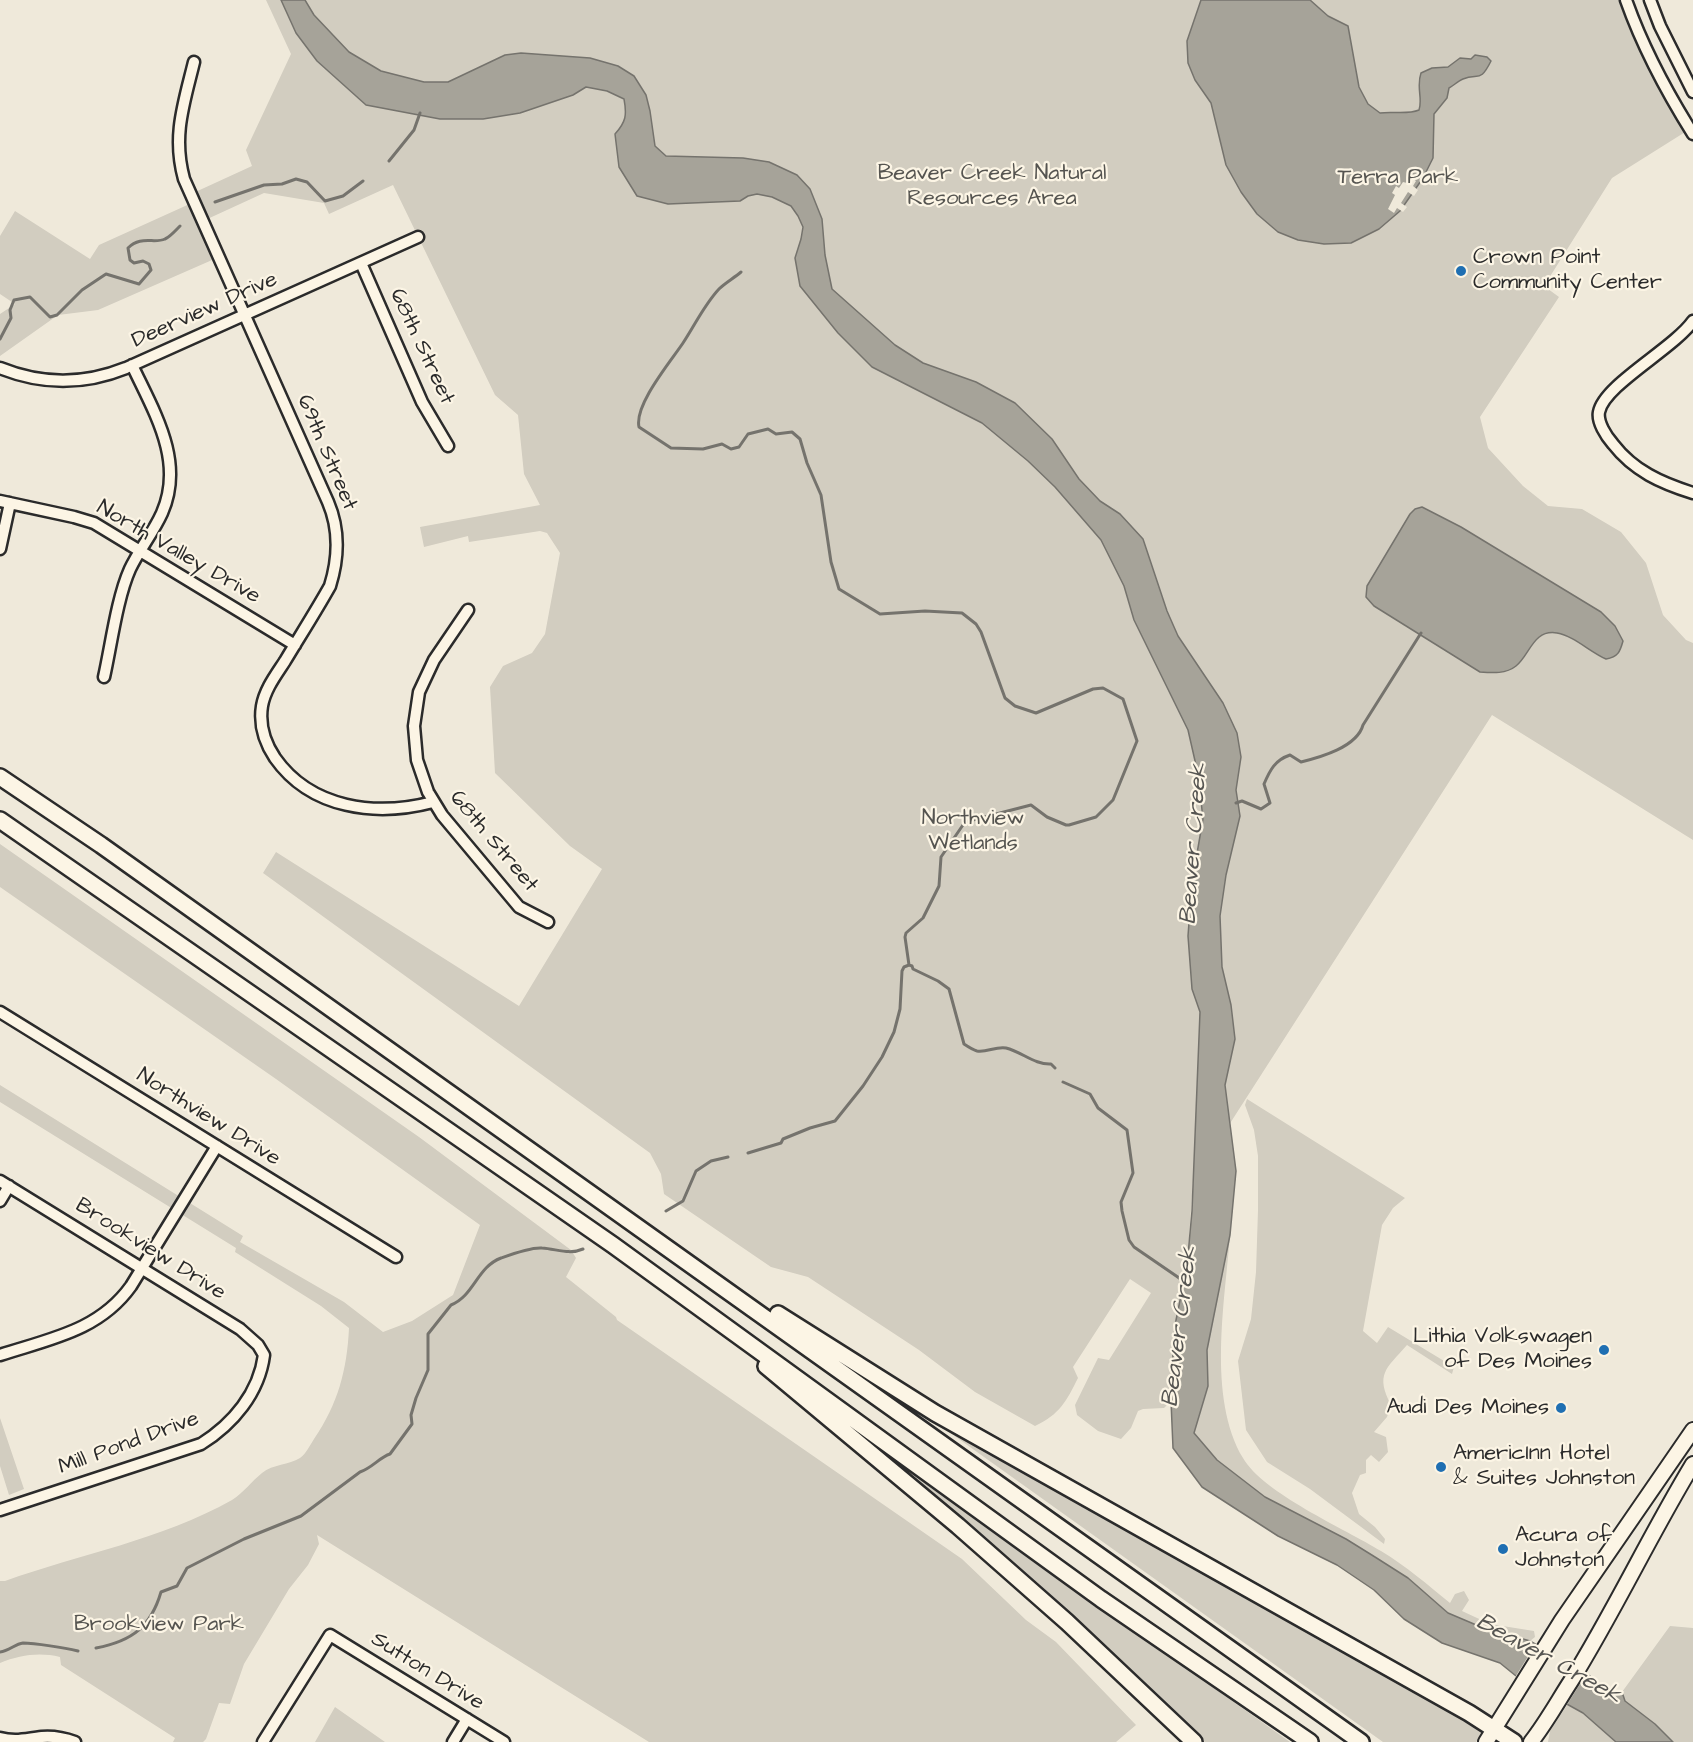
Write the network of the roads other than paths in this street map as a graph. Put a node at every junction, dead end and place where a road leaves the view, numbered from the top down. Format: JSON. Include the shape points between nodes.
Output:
{"nodes":[{"id":1,"x":1626,"y":0,"type":"edge"},
{"id":2,"x":1650,"y":0,"type":"edge"},
{"id":3,"x":194,"y":62,"type":"dead end"},
{"id":4,"x":1693,"y":92,"type":"edge"},
{"id":5,"x":1693,"y":134,"type":"edge"},
{"id":6,"x":418,"y":237,"type":"dead end"},
{"id":7,"x":361,"y":263,"type":"junction"},
{"id":8,"x":245,"y":315,"type":"junction"},
{"id":9,"x":1693,"y":321,"type":"edge"},
{"id":10,"x":132,"y":365,"type":"junction"},
{"id":11,"x":0,"y":368,"type":"edge"},
{"id":12,"x":448,"y":446,"type":"dead end"},
{"id":13,"x":1693,"y":494,"type":"edge"},
{"id":14,"x":5,"y":502,"type":"edge"},
{"id":15,"x":0,"y":549,"type":"edge"},
{"id":16,"x":140,"y":550,"type":"junction"},
{"id":17,"x":468,"y":610,"type":"dead end"},
{"id":18,"x":295,"y":645,"type":"junction"},
{"id":19,"x":104,"y":677,"type":"dead end"},
{"id":20,"x":0,"y":777,"type":"edge"},
{"id":21,"x":433,"y":802,"type":"junction"},
{"id":22,"x":0,"y":820,"type":"edge"},
{"id":23,"x":548,"y":922,"type":"dead end"},
{"id":24,"x":0,"y":1012,"type":"edge"},
{"id":25,"x":217,"y":1146,"type":"junction"},
{"id":26,"x":4,"y":1183,"type":"edge"},
{"id":27,"x":0,"y":1201,"type":"edge"},
{"id":28,"x":645,"y":1232,"type":"junction"},
{"id":29,"x":396,"y":1257,"type":"dead end"},
{"id":30,"x":142,"y":1268,"type":"junction"},
{"id":31,"x":731,"y":1329,"type":"junction"},
{"id":32,"x":0,"y":1355,"type":"edge"},
{"id":33,"x":264,"y":1356,"type":"joint"},
{"id":34,"x":1693,"y":1430,"type":"edge"},
{"id":35,"x":1693,"y":1464,"type":"edge"},
{"id":36,"x":0,"y":1510,"type":"edge"},
{"id":37,"x":467,"y":1719,"type":"junction"},
{"id":38,"x":1490,"y":1735,"type":"edge"},
{"id":39,"x":0,"y":1738,"type":"edge"},
{"id":40,"x":75,"y":1742,"type":"edge"},
{"id":41,"x":263,"y":1742,"type":"edge"},
{"id":42,"x":453,"y":1742,"type":"edge"},
{"id":43,"x":504,"y":1742,"type":"edge"},
{"id":44,"x":1194,"y":1742,"type":"edge"},
{"id":45,"x":1310,"y":1742,"type":"edge"},
{"id":46,"x":1361,"y":1742,"type":"edge"},
{"id":47,"x":1514,"y":1742,"type":"edge"},
{"id":48,"x":1531,"y":1742,"type":"edge"}],
"edges":[{"from":1,"to":5,"type":"street","via":[[1667,93]]},
{"from":2,"to":4,"type":"street"},
{"from":3,"to":8,"type":"street","name":"69th Street","via":[[178,132],[180,163]]},
{"from":6,"to":7,"type":"street","name":"Deerview Drive"},
{"from":7,"to":8,"type":"street","name":"Deerview Drive"},
{"from":7,"to":12,"type":"street","name":"68th Street","via":[[422,402]]},
{"from":8,"to":10,"type":"street","name":"Deerview Drive"},
{"from":8,"to":18,"type":"street","name":"69th Street","via":[[336,525],[337,555],[330,586]]},
{"from":9,"to":13,"type":"street","via":[[1676,340],[1608,393],[1598,419],[1623,458],[1641,472]]},
{"from":10,"to":11,"type":"street","name":"Deerview Drive","via":[[104,376],[71,381],[34,379]]},
{"from":10,"to":16,"type":"street","via":[[163,433],[170,465],[168,496]]},
{"from":14,"to":15,"type":"street"},
{"from":14,"to":16,"type":"street","name":"North Valley Drive","via":[[94,523]]},
{"from":16,"to":18,"type":"street","name":"North Valley Drive"},
{"from":16,"to":19,"type":"street","via":[[124,586]]},
{"from":17,"to":21,"type":"street","name":"68th Street","via":[[430,668],[416,708],[417,760]]},
{"from":18,"to":21,"type":"street","name":"69th Street","via":[[270,684],[262,706],[262,730],[283,769],[309,791],[344,804],[383,809]]},
{"from":20,"to":28,"type":"highway"},
{"from":21,"to":23,"type":"street","name":"68th Street","via":[[519,907]]},
{"from":22,"to":31,"type":"highway"},
{"from":24,"to":25,"type":"street","name":"Northview Drive"},
{"from":25,"to":29,"type":"street","name":"Northview Drive"},
{"from":25,"to":30,"type":"street"},
{"from":26,"to":27,"type":"street","name":"Brookview Drive"},
{"from":26,"to":30,"type":"street","name":"Brookview Drive"},
{"from":28,"to":38,"type":"highway","via":[[936,1413]]},
{"from":28,"to":46,"type":"highway"},
{"from":30,"to":32,"type":"street","via":[[123,1297],[101,1317],[74,1331]]},
{"from":30,"to":33,"type":"street","name":"Brookview Drive","via":[[240,1329]]},
{"from":31,"to":44,"type":"highway","via":[[759,1360],[1067,1622]]},
{"from":31,"to":45,"type":"highway","via":[[1101,1599]]},
{"from":33,"to":36,"type":"street","name":"Mill Pond Drive","via":[[257,1383],[237,1414],[201,1444]]},
{"from":34,"to":38,"type":"main road","via":[[1562,1620]]},
{"from":35,"to":48,"type":"main road","via":[[1596,1641]]},
{"from":37,"to":41,"type":"street","name":"Sutton Drive","via":[[330,1635]]},
{"from":37,"to":42,"type":"street"},
{"from":37,"to":43,"type":"street","name":"Sutton Drive"},
{"from":38,"to":47,"type":"highway"},
{"from":39,"to":40,"type":"street","via":[[25,1741],[60,1737]]}]}
